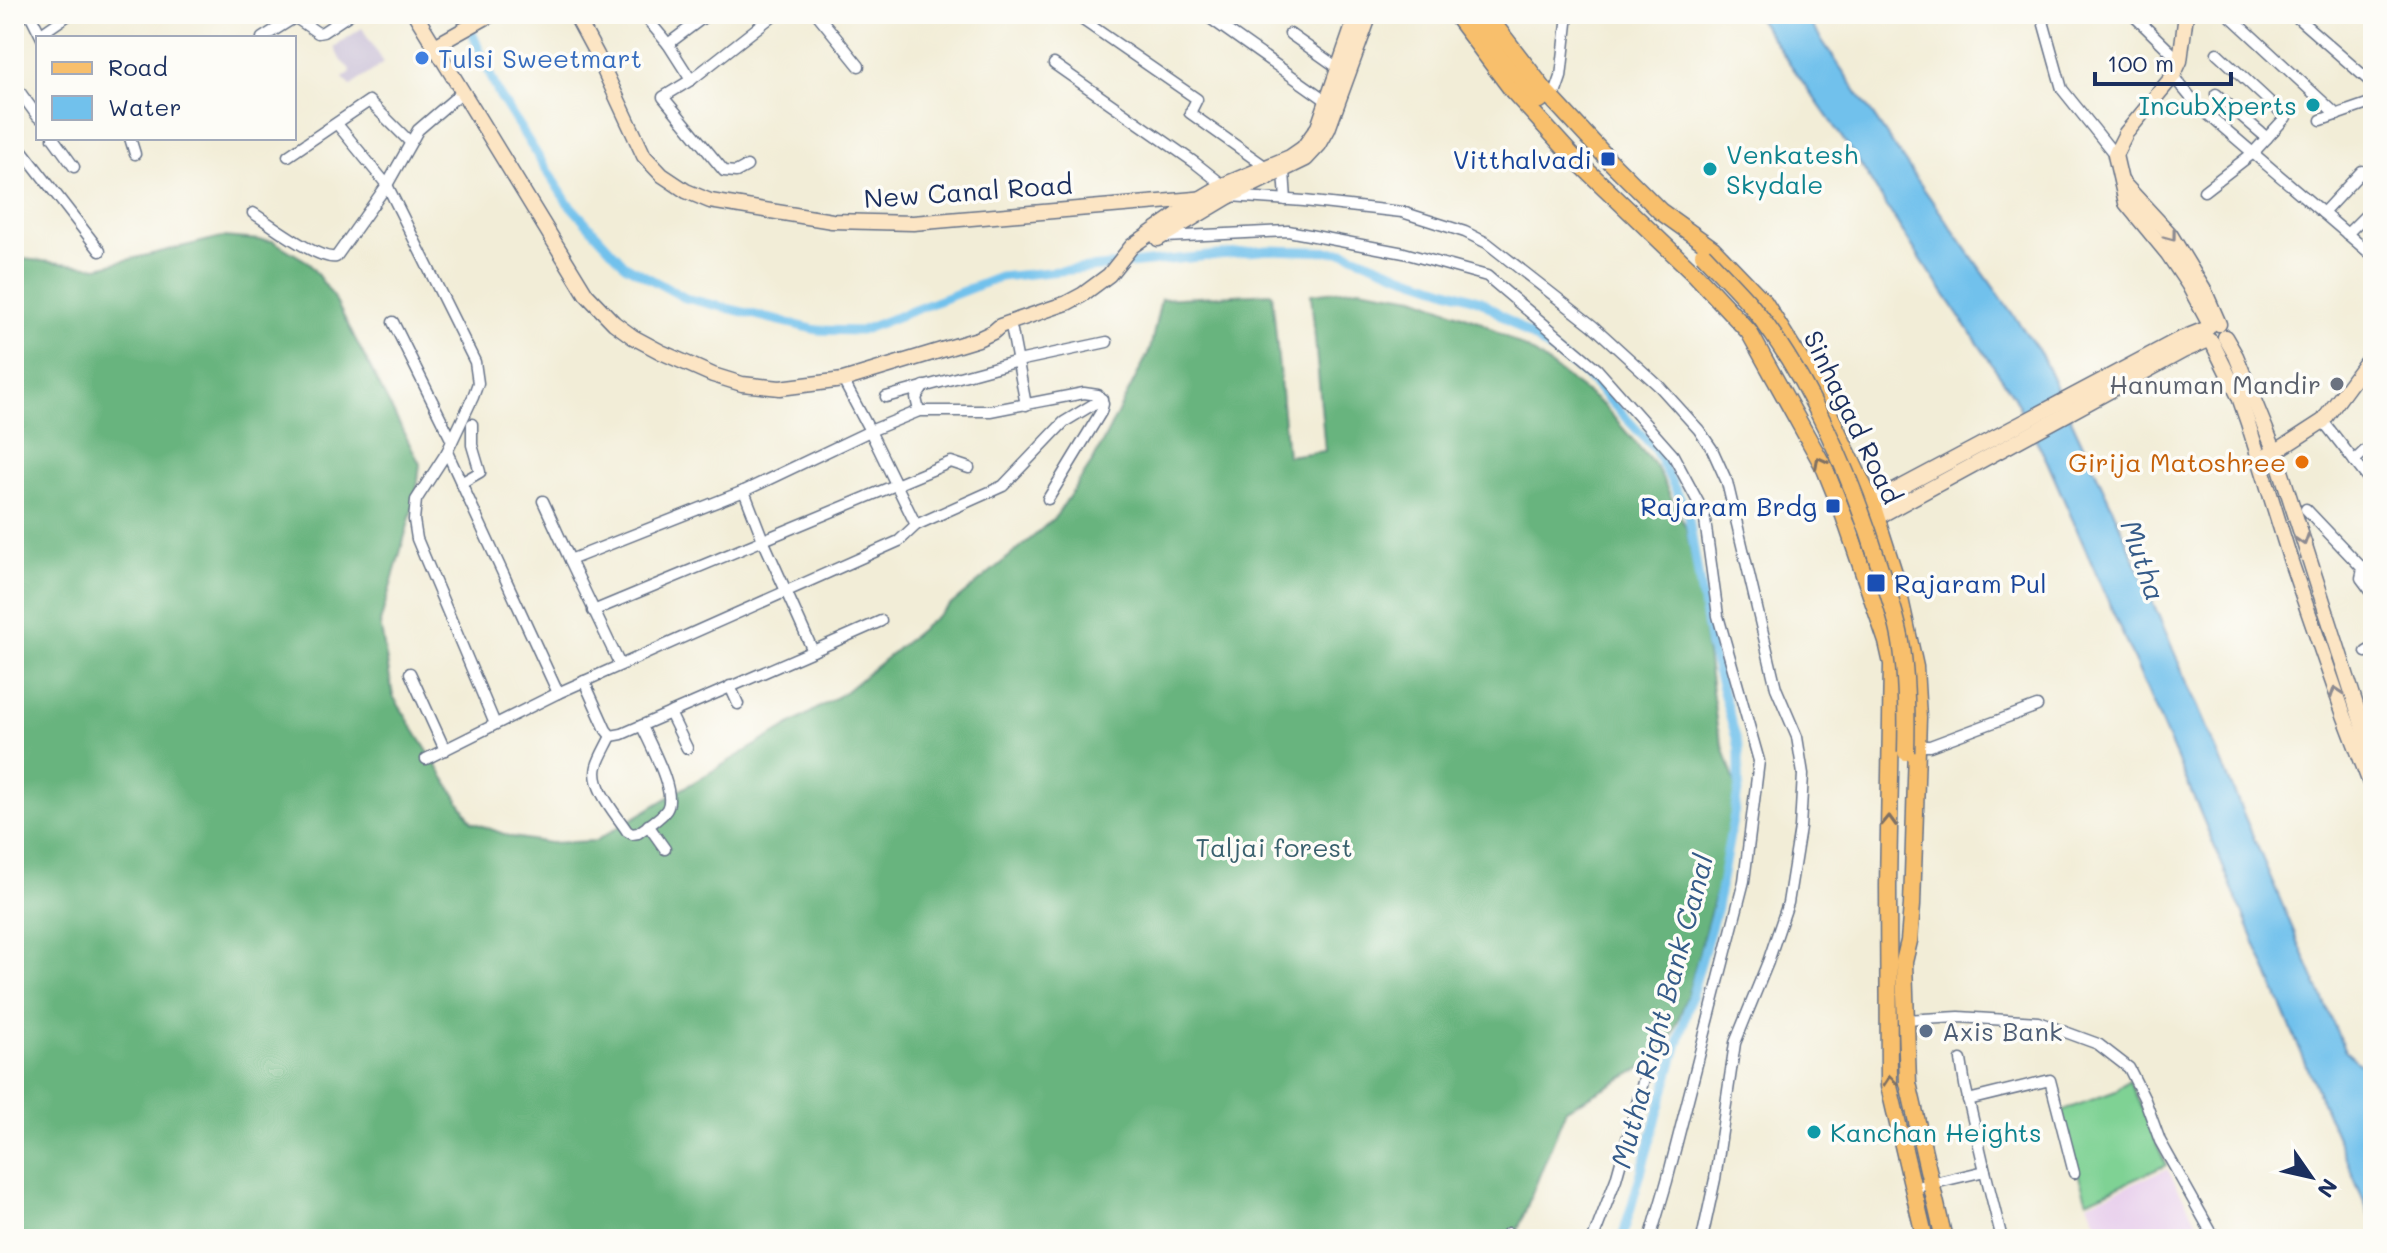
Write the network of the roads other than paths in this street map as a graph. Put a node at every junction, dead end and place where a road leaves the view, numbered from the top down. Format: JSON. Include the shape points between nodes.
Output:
{"nodes":[{"id":1,"x":30,"y":14,"type":"edge"},
{"id":2,"x":70,"y":14,"type":"edge"},
{"id":3,"x":350,"y":14,"type":"edge"},
{"id":4,"x":415,"y":14,"type":"edge"},
{"id":5,"x":492,"y":14,"type":"edge"},
{"id":6,"x":575,"y":14,"type":"edge"},
{"id":7,"x":643,"y":14,"type":"edge"},
{"id":8,"x":708,"y":14,"type":"edge"},
{"id":9,"x":775,"y":14,"type":"edge"},
{"id":10,"x":817,"y":14,"type":"edge"},
{"id":11,"x":1074,"y":14,"type":"edge"},
{"id":12,"x":1204,"y":14,"type":"edge"},
{"id":13,"x":1338,"y":14,"type":"edge"},
{"id":14,"x":1370,"y":14,"type":"edge"},
{"id":15,"x":1455,"y":14,"type":"edge"},
{"id":16,"x":1470,"y":14,"type":"edge"},
{"id":17,"x":1486,"y":14,"type":"edge"},
{"id":18,"x":2041,"y":14,"type":"edge"},
{"id":19,"x":2132,"y":14,"type":"edge"},
{"id":20,"x":2186,"y":14,"type":"edge"},
{"id":21,"x":2228,"y":14,"type":"edge"},
{"id":22,"x":2293,"y":14,"type":"edge"},
{"id":23,"x":1566,"y":15,"type":"edge"},
{"id":24,"x":1356,"y":18,"type":"edge"},
{"id":25,"x":1290,"y":34,"type":"dead end"},
{"id":26,"x":42,"y":36,"type":"edge"},
{"id":27,"x":265,"y":36,"type":"edge"},
{"id":28,"x":668,"y":44,"type":"junction"},
{"id":29,"x":437,"y":45,"type":"junction"},
{"id":30,"x":2217,"y":53,"type":"dead end"},
{"id":31,"x":2180,"y":61,"type":"junction"},
{"id":32,"x":1054,"y":64,"type":"dead end"},
{"id":33,"x":859,"y":66,"type":"dead end"},
{"id":34,"x":1343,"y":71,"type":"junction"},
{"id":35,"x":2173,"y":76,"type":"junction"},
{"id":36,"x":691,"y":80,"type":"junction"},
{"id":37,"x":14,"y":84,"type":"edge"},
{"id":38,"x":2373,"y":84,"type":"edge"},
{"id":39,"x":461,"y":93,"type":"junction"},
{"id":40,"x":2216,"y":94,"type":"dead end"},
{"id":41,"x":1553,"y":100,"type":"junction"},
{"id":42,"x":1327,"y":101,"type":"junction"},
{"id":43,"x":2373,"y":102,"type":"edge"},
{"id":44,"x":36,"y":114,"type":"edge"},
{"id":45,"x":2337,"y":115,"type":"junction"},
{"id":46,"x":2321,"y":120,"type":"dead end"},
{"id":47,"x":337,"y":124,"type":"junction"},
{"id":48,"x":2267,"y":138,"type":"junction"},
{"id":49,"x":14,"y":140,"type":"edge"},
{"id":50,"x":54,"y":140,"type":"edge"},
{"id":51,"x":131,"y":140,"type":"edge"},
{"id":52,"x":410,"y":142,"type":"junction"},
{"id":53,"x":2253,"y":153,"type":"junction"},
{"id":54,"x":135,"y":154,"type":"dead end"},
{"id":55,"x":2115,"y":155,"type":"junction"},
{"id":56,"x":288,"y":156,"type":"dead end"},
{"id":57,"x":747,"y":166,"type":"dead end"},
{"id":58,"x":74,"y":167,"type":"dead end"},
{"id":59,"x":1266,"y":167,"type":"junction"},
{"id":60,"x":1284,"y":171,"type":"junction"},
{"id":61,"x":2362,"y":171,"type":"dead end"},
{"id":62,"x":387,"y":185,"type":"junction"},
{"id":63,"x":1227,"y":191,"type":"junction"},
{"id":64,"x":2204,"y":191,"type":"dead end"},
{"id":65,"x":1201,"y":198,"type":"junction"},
{"id":66,"x":1286,"y":200,"type":"junction"},
{"id":67,"x":2373,"y":208,"type":"edge"},
{"id":68,"x":1660,"y":211,"type":"junction"},
{"id":69,"x":253,"y":213,"type":"dead end"},
{"id":70,"x":2323,"y":213,"type":"junction"},
{"id":71,"x":2347,"y":234,"type":"junction"},
{"id":72,"x":1160,"y":238,"type":"junction"},
{"id":73,"x":1136,"y":249,"type":"junction"},
{"id":74,"x":100,"y":251,"type":"dead end"},
{"id":75,"x":2373,"y":256,"type":"edge"},
{"id":76,"x":1696,"y":275,"type":"junction"},
{"id":77,"x":1112,"y":278,"type":"junction"},
{"id":78,"x":393,"y":322,"type":"dead end"},
{"id":79,"x":1012,"y":331,"type":"junction"},
{"id":80,"x":993,"y":332,"type":"junction"},
{"id":81,"x":2214,"y":333,"type":"junction"},
{"id":82,"x":1107,"y":342,"type":"dead end"},
{"id":83,"x":2373,"y":353,"type":"edge"},
{"id":84,"x":1018,"y":361,"type":"junction"},
{"id":85,"x":843,"y":380,"type":"junction"},
{"id":86,"x":924,"y":386,"type":"junction"},
{"id":87,"x":886,"y":397,"type":"dead end"},
{"id":88,"x":1102,"y":399,"type":"junction"},
{"id":89,"x":1026,"y":405,"type":"junction"},
{"id":90,"x":919,"y":411,"type":"junction"},
{"id":91,"x":2323,"y":421,"type":"junction"},
{"id":92,"x":472,"y":424,"type":"dead end"},
{"id":93,"x":870,"y":431,"type":"junction"},
{"id":94,"x":452,"y":441,"type":"junction"},
{"id":95,"x":2373,"y":443,"type":"edge"},
{"id":96,"x":447,"y":452,"type":"junction"},
{"id":97,"x":2275,"y":452,"type":"junction"},
{"id":98,"x":2260,"y":458,"type":"junction"},
{"id":99,"x":2354,"y":461,"type":"junction"},
{"id":100,"x":969,"y":468,"type":"dead end"},
{"id":101,"x":461,"y":483,"type":"junction"},
{"id":102,"x":897,"y":485,"type":"junction"},
{"id":103,"x":2373,"y":485,"type":"edge"},
{"id":104,"x":744,"y":491,"type":"junction"},
{"id":105,"x":1048,"y":499,"type":"dead end"},
{"id":106,"x":543,"y":501,"type":"dead end"},
{"id":107,"x":2306,"y":509,"type":"dead end"},
{"id":108,"x":1875,"y":511,"type":"junction"},
{"id":109,"x":1844,"y":516,"type":"junction"},
{"id":110,"x":916,"y":525,"type":"junction"},
{"id":111,"x":1850,"y":532,"type":"junction"},
{"id":112,"x":763,"y":540,"type":"junction"},
{"id":113,"x":570,"y":560,"type":"junction"},
{"id":114,"x":2368,"y":566,"type":"edge"},
{"id":115,"x":786,"y":592,"type":"junction"},
{"id":116,"x":2373,"y":594,"type":"edge"},
{"id":117,"x":593,"y":611,"type":"junction"},
{"id":118,"x":881,"y":621,"type":"dead end"},
{"id":119,"x":813,"y":651,"type":"junction"},
{"id":120,"x":620,"y":665,"type":"junction"},
{"id":121,"x":410,"y":673,"type":"dead end"},
{"id":122,"x":584,"y":681,"type":"junction"},
{"id":123,"x":730,"y":686,"type":"junction"},
{"id":124,"x":558,"y":693,"type":"junction"},
{"id":125,"x":738,"y":704,"type":"dead end"},
{"id":126,"x":2037,"y":706,"type":"dead end"},
{"id":127,"x":670,"y":713,"type":"junction"},
{"id":128,"x":495,"y":724,"type":"junction"},
{"id":129,"x":642,"y":726,"type":"junction"},
{"id":130,"x":611,"y":736,"type":"junction"},
{"id":131,"x":687,"y":748,"type":"dead end"},
{"id":132,"x":1912,"y":749,"type":"junction"},
{"id":133,"x":445,"y":750,"type":"junction"},
{"id":134,"x":2373,"y":758,"type":"edge"},
{"id":135,"x":426,"y":759,"type":"dead end"},
{"id":136,"x":2373,"y":791,"type":"edge"},
{"id":137,"x":648,"y":825,"type":"junction"},
{"id":138,"x":665,"y":849,"type":"dead end"},
{"id":139,"x":1905,"y":1020,"type":"junction"},
{"id":140,"x":1650,"y":1057,"type":"dead end"},
{"id":141,"x":1961,"y":1060,"type":"dead end"},
{"id":142,"x":1968,"y":1100,"type":"junction"},
{"id":143,"x":1985,"y":1171,"type":"junction"},
{"id":144,"x":2074,"y":1173,"type":"dead end"},
{"id":145,"x":1930,"y":1183,"type":"junction"},
{"id":146,"x":1913,"y":1188,"type":"junction"},
{"id":147,"x":1593,"y":1239,"type":"edge"},
{"id":148,"x":1650,"y":1239,"type":"edge"},
{"id":149,"x":1702,"y":1239,"type":"edge"},
{"id":150,"x":1925,"y":1239,"type":"edge"},
{"id":151,"x":1944,"y":1239,"type":"edge"},
{"id":152,"x":2002,"y":1239,"type":"edge"},
{"id":153,"x":2215,"y":1239,"type":"edge"}],
"edges":[{"from":1,"to":26,"type":"street"},
{"from":2,"to":26,"type":"street"},
{"from":3,"to":27,"type":"street","via":[[318,33],[294,18]]},
{"from":4,"to":29,"type":"street"},
{"from":5,"to":29,"type":"street"},
{"from":6,"to":65,"type":"street","name":"New Canal Road","via":[[644,156],[662,175],[710,201],[832,221],[913,223]]},
{"from":7,"to":28,"type":"street"},
{"from":8,"to":28,"type":"street"},
{"from":9,"to":36,"type":"street"},
{"from":10,"to":33,"type":"street"},
{"from":11,"to":59,"type":"street","via":[[1197,99],[1190,113]]},
{"from":12,"to":42,"type":"street"},
{"from":13,"to":24,"type":"street"},
{"from":14,"to":34,"type":"street"},
{"from":15,"to":76,"type":"main road","name":"Sinhagad Road","via":[[1574,158]]},
{"from":16,"to":76,"type":"main road","via":[[1519,77],[1667,233]]},
{"from":17,"to":41,"type":"main road","name":"Sinhagad Road"},
{"from":18,"to":55,"type":"street","via":[[2062,89]]},
{"from":19,"to":31,"type":"street"},
{"from":20,"to":31,"type":"street"},
{"from":21,"to":45,"type":"street"},
{"from":22,"to":38,"type":"street"},
{"from":23,"to":41,"type":"street","via":[[1561,77]]},
{"from":24,"to":34,"type":"street"},
{"from":25,"to":34,"type":"street"},
{"from":28,"to":36,"type":"street"},
{"from":29,"to":39,"type":"street"},
{"from":30,"to":48,"type":"street","via":[[2286,117]]},
{"from":31,"to":35,"type":"street"},
{"from":32,"to":63,"type":"street"},
{"from":34,"to":42,"type":"street"},
{"from":34,"to":60,"type":"street","via":[[1319,145]]},
{"from":35,"to":53,"type":"street","via":[[2197,105]]},
{"from":35,"to":55,"type":"street","via":[[2126,133]]},
{"from":36,"to":57,"type":"street","via":[[663,97],[724,171]]},
{"from":37,"to":44,"type":"street"},
{"from":39,"to":52,"type":"street"},
{"from":39,"to":85,"type":"street","via":[[586,294],[614,323],[690,365],[742,384],[780,388]]},
{"from":40,"to":48,"type":"street"},
{"from":41,"to":68,"type":"main road","name":"Sinhagad Road"},
{"from":42,"to":59,"type":"street","via":[[1303,148]]},
{"from":43,"to":45,"type":"street"},
{"from":45,"to":46,"type":"street"},
{"from":47,"to":52,"type":"street","via":[[369,101]]},
{"from":47,"to":56,"type":"street"},
{"from":47,"to":62,"type":"street"},
{"from":48,"to":53,"type":"street"},
{"from":49,"to":74,"type":"street"},
{"from":50,"to":58,"type":"street"},
{"from":51,"to":54,"type":"street"},
{"from":52,"to":62,"type":"street"},
{"from":53,"to":64,"type":"street"},
{"from":53,"to":70,"type":"street"},
{"from":55,"to":81,"type":"street","via":[[2119,178],[2170,234],[2205,292]]},
{"from":59,"to":63,"type":"street"},
{"from":60,"to":63,"type":"street"},
{"from":60,"to":66,"type":"street"},
{"from":61,"to":70,"type":"street"},
{"from":62,"to":69,"type":"street","via":[[332,259]]},
{"from":62,"to":94,"type":"street","via":[[475,362],[478,383]]},
{"from":63,"to":65,"type":"street"},
{"from":63,"to":66,"type":"street"},
{"from":63,"to":72,"type":"street"},
{"from":65,"to":73,"type":"street"},
{"from":66,"to":149,"type":"street","via":[[1402,212],[1487,243],[1593,326],[1660,387],[1699,430],[1727,482],[1773,676],[1797,737],[1803,774],[1788,903],[1735,1043]]},
{"from":67,"to":71,"type":"street"},
{"from":68,"to":108,"type":"main road","name":"Sinhagad Road","via":[[1713,249],[1764,302],[1814,382]]},
{"from":68,"to":132,"type":"main road","bridge":true,"via":[[1774,336],[1847,473],[1900,638]]},
{"from":70,"to":71,"type":"street"},
{"from":71,"to":75,"type":"street"},
{"from":72,"to":73,"type":"street"},
{"from":72,"to":148,"type":"street","via":[[1288,231],[1404,253],[1487,276],[1597,369],[1673,455],[1704,513],[1718,616],[1759,761],[1744,881]]},
{"from":73,"to":77,"type":"street"},
{"from":109,"to":76,"type":"main road","name":"Sinhagad Road","one_way":true,"via":[[1825,469],[1749,332]]},
{"from":77,"to":79,"type":"street","via":[[1076,307]]},
{"from":77,"to":80,"type":"street","via":[[1067,303]]},
{"from":78,"to":94,"type":"street"},
{"from":79,"to":80,"type":"street"},
{"from":79,"to":84,"type":"street"},
{"from":80,"to":85,"type":"street"},
{"from":81,"to":97,"type":"street","via":[[2236,356]]},
{"from":81,"to":98,"type":"street"},
{"from":81,"to":108,"type":"street","via":[[2180,346]]},
{"from":82,"to":84,"type":"street"},
{"from":83,"to":91,"type":"street"},
{"from":84,"to":86,"type":"street"},
{"from":84,"to":89,"type":"street"},
{"from":85,"to":93,"type":"street"},
{"from":86,"to":87,"type":"street"},
{"from":86,"to":90,"type":"street","via":[[916,398]]},
{"from":88,"to":89,"type":"street","via":[[1090,392]]},
{"from":88,"to":105,"type":"street","via":[[1101,412]]},
{"from":88,"to":110,"type":"street","via":[[1064,422],[1003,486]]},
{"from":89,"to":90,"type":"street"},
{"from":90,"to":93,"type":"street"},
{"from":91,"to":97,"type":"street"},
{"from":91,"to":99,"type":"street"},
{"from":92,"to":101,"type":"street","via":[[480,472]]},
{"from":93,"to":102,"type":"street"},
{"from":93,"to":104,"type":"street"},
{"from":94,"to":96,"type":"street"},
{"from":95,"to":99,"type":"street"},
{"from":96,"to":101,"type":"street"},
{"from":96,"to":128,"type":"street","via":[[416,500],[417,539]]},
{"from":97,"to":98,"type":"street"},
{"from":97,"to":134,"type":"street","one_way":true},
{"from":136,"to":98,"type":"street","one_way":true,"via":[[2292,565]]},
{"from":99,"to":103,"type":"street"},
{"from":100,"to":102,"type":"street","via":[[951,462]]},
{"from":101,"to":124,"type":"street"},
{"from":102,"to":110,"type":"street"},
{"from":102,"to":112,"type":"street"},
{"from":104,"to":112,"type":"street"},
{"from":104,"to":113,"type":"street"},
{"from":106,"to":113,"type":"street"},
{"from":107,"to":114,"type":"street"},
{"from":108,"to":109,"type":"street"},
{"from":108,"to":111,"type":"street"},
{"from":108,"to":132,"type":"main road","name":"Sinhagad Road","via":[[1915,667],[1918,698]]},
{"from":109,"to":111,"type":"main road","name":"Sinhagad Road"},
{"from":110,"to":115,"type":"street","via":[[899,541]]},
{"from":146,"to":111,"type":"main road","name":"Sinhagad Road","one_way":true,"via":[[1889,1086],[1892,664]]},
{"from":112,"to":115,"type":"street"},
{"from":112,"to":117,"type":"street"},
{"from":113,"to":117,"type":"street"},
{"from":114,"to":116,"type":"street","via":[[2361,578]]},
{"from":115,"to":119,"type":"street"},
{"from":115,"to":120,"type":"street"},
{"from":117,"to":120,"type":"street"},
{"from":118,"to":119,"type":"street"},
{"from":119,"to":123,"type":"street"},
{"from":120,"to":122,"type":"street"},
{"from":121,"to":133,"type":"street"},
{"from":122,"to":124,"type":"street"},
{"from":122,"to":130,"type":"street"},
{"from":123,"to":125,"type":"street"},
{"from":123,"to":127,"type":"street"},
{"from":124,"to":128,"type":"street"},
{"from":126,"to":132,"type":"street"},
{"from":127,"to":129,"type":"street"},
{"from":127,"to":131,"type":"street"},
{"from":128,"to":133,"type":"street"},
{"from":129,"to":130,"type":"street"},
{"from":129,"to":137,"type":"street","via":[[670,799],[666,811]]},
{"from":130,"to":137,"type":"street","via":[[596,769],[603,794],[627,831],[638,833]]},
{"from":132,"to":139,"type":"main road"},
{"from":133,"to":135,"type":"street"},
{"from":137,"to":138,"type":"street"},
{"from":139,"to":145,"type":"main road","via":[[1908,1083]]},
{"from":139,"to":153,"type":"street","via":[[2038,1022],[2098,1044],[2129,1068],[2160,1141]]},
{"from":140,"to":147,"type":"street","via":[[1616,1179]]},
{"from":141,"to":142,"type":"street"},
{"from":142,"to":143,"type":"street"},
{"from":142,"to":144,"type":"street","via":[[2050,1080]]},
{"from":143,"to":145,"type":"street"},
{"from":143,"to":152,"type":"street"},
{"from":145,"to":146,"type":"street"},
{"from":145,"to":151,"type":"main road"},
{"from":146,"to":150,"type":"main road","name":"Sinhagad Road"}]}
